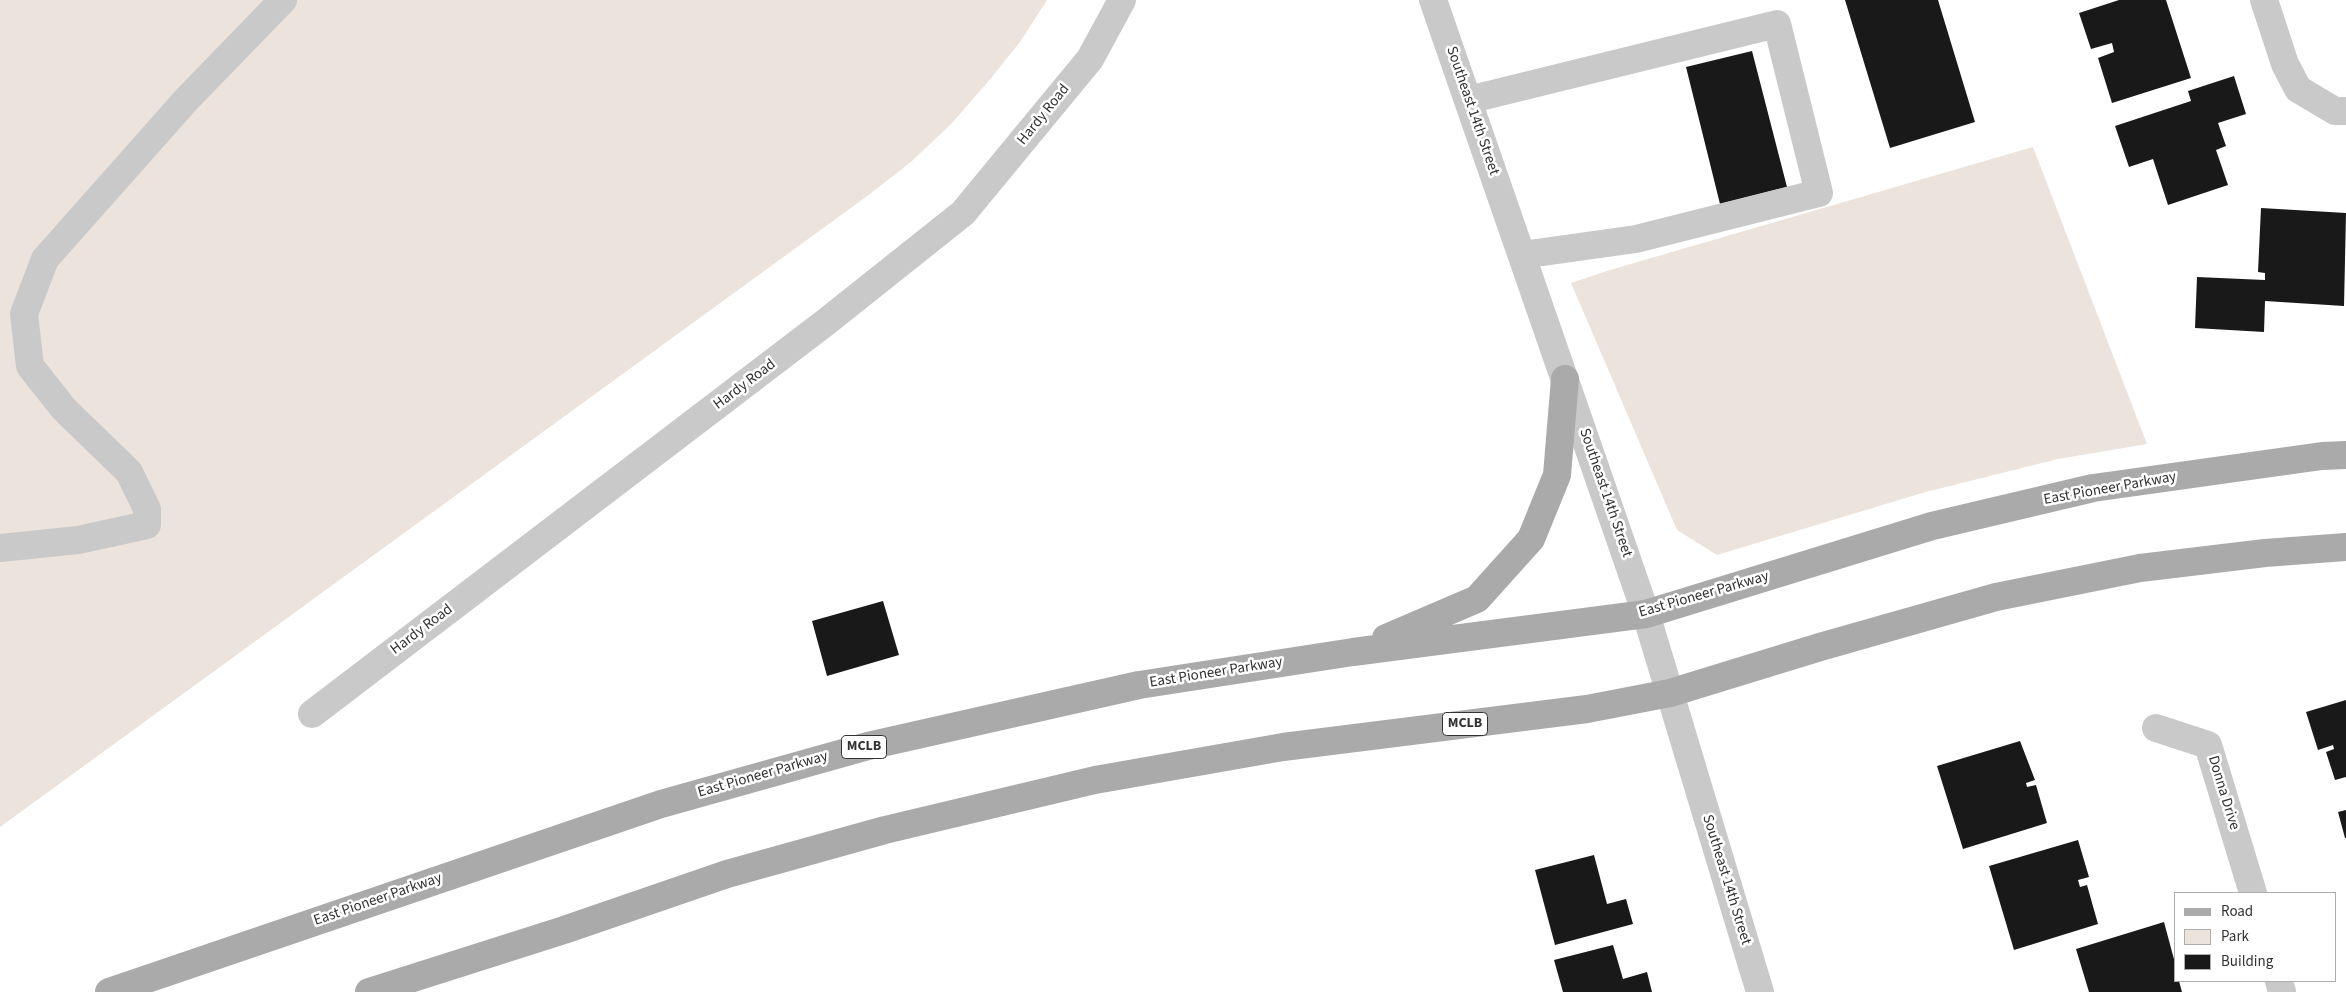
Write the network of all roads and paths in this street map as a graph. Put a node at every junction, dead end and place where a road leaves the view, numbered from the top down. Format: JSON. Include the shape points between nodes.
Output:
{"nodes":[{"id":1,"x":283,"y":0,"type":"edge"},
{"id":2,"x":1122,"y":0,"type":"edge"},
{"id":3,"x":1433,"y":0,"type":"edge"},
{"id":4,"x":2264,"y":0,"type":"edge"},
{"id":5,"x":1468,"y":100,"type":"junction"},
{"id":6,"x":2346,"y":111,"type":"edge"},
{"id":7,"x":1522,"y":255,"type":"junction"},
{"id":8,"x":1565,"y":379,"type":"junction"},
{"id":9,"x":2346,"y":455,"type":"edge"},
{"id":10,"x":2346,"y":547,"type":"edge"},
{"id":11,"x":0,"y":548,"type":"edge"},
{"id":12,"x":1646,"y":614,"type":"junction"},
{"id":13,"x":1353,"y":652,"type":"junction"},
{"id":14,"x":1670,"y":693,"type":"junction"},
{"id":15,"x":312,"y":714,"type":"dead end"},
{"id":16,"x":2156,"y":728,"type":"dead end"},
{"id":17,"x":2253,"y":892,"type":"edge"},
{"id":18,"x":109,"y":992,"type":"edge"},
{"id":19,"x":369,"y":992,"type":"edge"},
{"id":20,"x":1760,"y":992,"type":"edge"}],
"edges":[{"from":1,"to":11,"type":"street","via":[[187,99],[45,259],[24,314],[30,366],[64,409],[129,472],[147,509],[147,525],[78,540]]},
{"from":2,"to":15,"type":"street","name":"Hardy Road","via":[[1090,59],[963,213],[826,322]]},
{"from":3,"to":5,"type":"street","name":"Southeast 14th Street"},
{"from":4,"to":6,"type":"street","via":[[2285,64],[2298,89],[2335,111]]},
{"from":5,"to":7,"type":"street","name":"Southeast 14th Street"},
{"from":5,"to":7,"type":"street","via":[[1777,24],[1819,193],[1636,239]]},
{"from":7,"to":8,"type":"street","name":"Southeast 14th Street"},
{"from":8,"to":12,"type":"street","name":"Southeast 14th Street"},
{"from":8,"to":13,"type":"main road","via":[[1557,475],[1531,539],[1477,599]]},
{"from":9,"to":12,"type":"main road","name":"East Pioneer Parkway","via":[[2094,488],[1932,526]]},
{"from":10,"to":14,"type":"main road","via":[[2140,568],[1996,598]]},
{"from":12,"to":13,"type":"main road","name":"East Pioneer Parkway","number":"MCLB"},
{"from":12,"to":14,"type":"street","name":"Southeast 14th Street"},
{"from":13,"to":18,"type":"main road","name":"East Pioneer Parkway","number":"MCLB","via":[[1139,685],[868,746],[661,804]]},
{"from":14,"to":19,"type":"main road","number":"MCLB","via":[[1586,709],[1283,747],[1095,780],[885,830],[727,874]]},
{"from":14,"to":20,"type":"street","name":"Southeast 14th Street"},
{"from":16,"to":17,"type":"street","name":"Donna Drive","via":[[2208,745]]}]}
